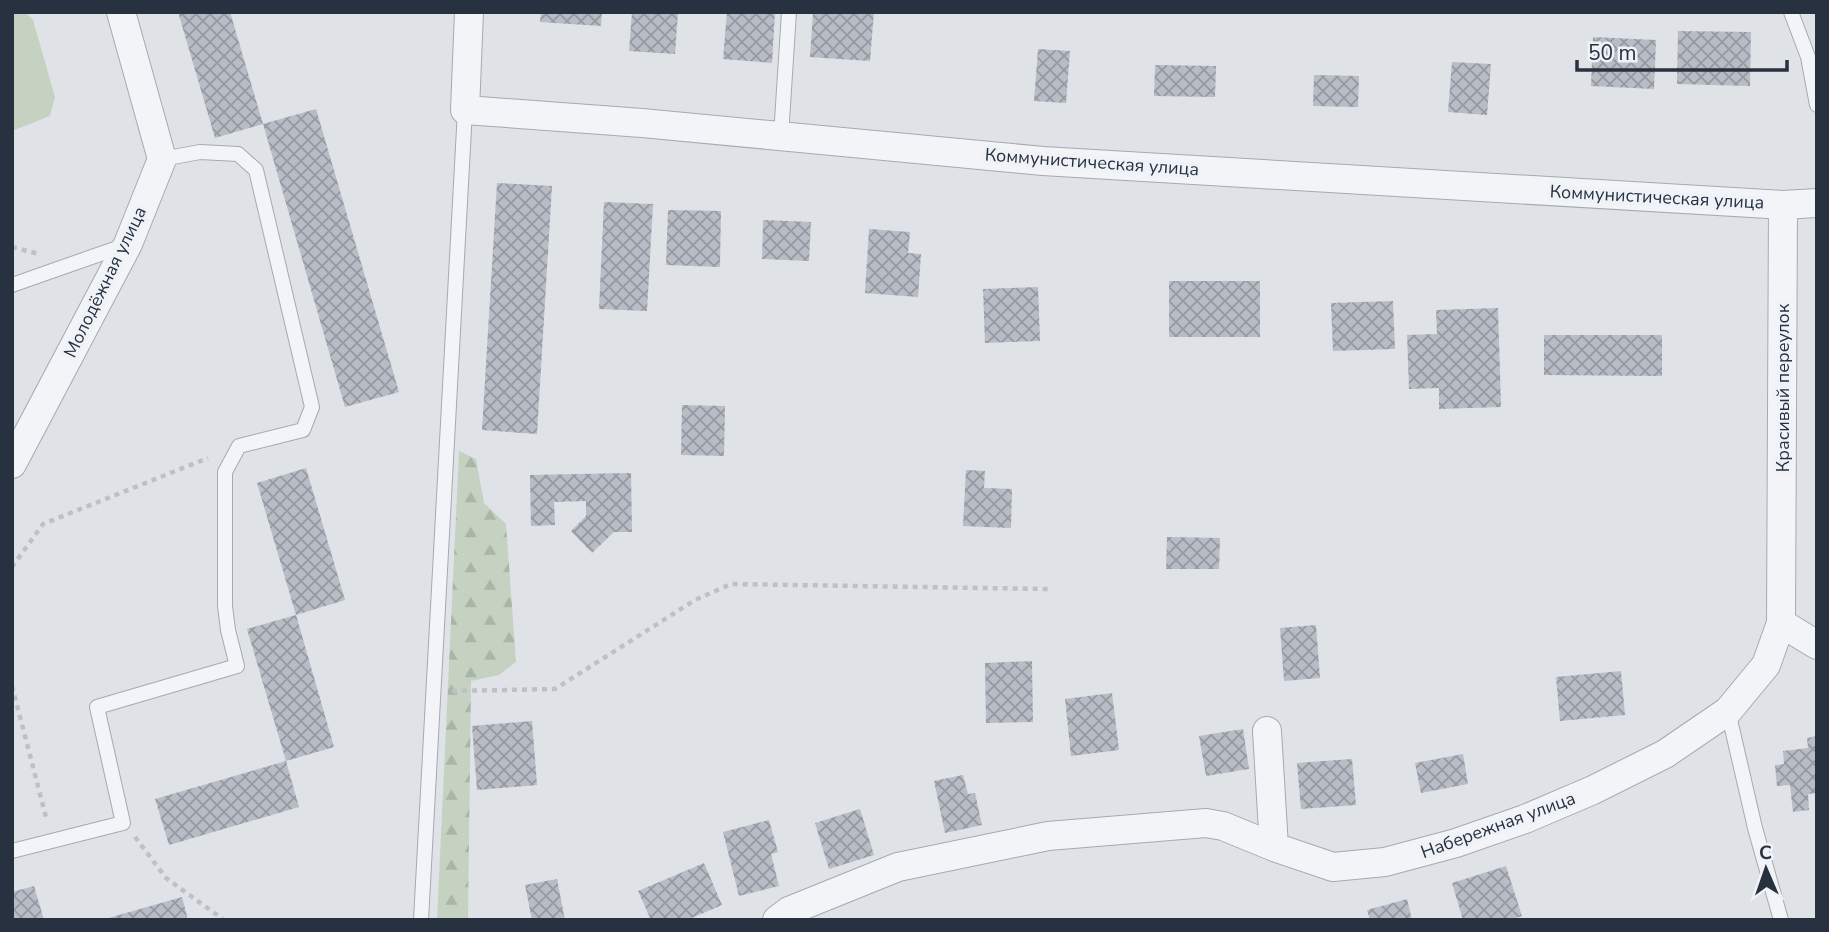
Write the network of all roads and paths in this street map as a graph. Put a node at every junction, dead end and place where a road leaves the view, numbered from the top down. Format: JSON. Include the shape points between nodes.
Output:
{"nodes":[{"id":1,"x":121,"y":12,"type":"edge"},
{"id":2,"x":469,"y":12,"type":"edge"},
{"id":3,"x":789,"y":12,"type":"edge"},
{"id":4,"x":1791,"y":12,"type":"edge"},
{"id":5,"x":1817,"y":105,"type":"edge"},
{"id":6,"x":465,"y":110,"type":"junction"},
{"id":7,"x":781,"y":136,"type":"junction"},
{"id":8,"x":162,"y":159,"type":"junction"},
{"id":9,"x":1817,"y":203,"type":"edge"},
{"id":10,"x":1783,"y":205,"type":"junction"},
{"id":11,"x":128,"y":244,"type":"junction"},
{"id":12,"x":12,"y":285,"type":"edge"},
{"id":13,"x":239,"y":446,"type":"junction"},
{"id":14,"x":12,"y":464,"type":"edge"},
{"id":15,"x":12,"y":567,"type":"edge"},
{"id":16,"x":1783,"y":572,"type":"joint"},
{"id":17,"x":1048,"y":589,"type":"dead end"},
{"id":18,"x":1781,"y":623,"type":"junction"},
{"id":19,"x":1817,"y":645,"type":"edge"},
{"id":20,"x":12,"y":686,"type":"edge"},
{"id":21,"x":433,"y":692,"type":"junction"},
{"id":22,"x":1728,"y":711,"type":"junction"},
{"id":23,"x":1267,"y":731,"type":"dead end"},
{"id":24,"x":123,"y":823,"type":"junction"},
{"id":25,"x":50,"y":834,"type":"dead end"},
{"id":26,"x":1274,"y":847,"type":"junction"},
{"id":27,"x":12,"y":851,"type":"edge"},
{"id":28,"x":224,"y":920,"type":"edge"},
{"id":29,"x":421,"y":920,"type":"edge"},
{"id":30,"x":777,"y":920,"type":"edge"},
{"id":31,"x":1781,"y":920,"type":"edge"}],
"edges":[{"from":1,"to":8,"type":"street"},
{"from":2,"to":6,"type":"street"},
{"from":3,"to":7,"type":"lane"},
{"from":4,"to":5,"type":"lane","via":[[1808,57]]},
{"from":6,"to":7,"type":"street","name":"Коммунистическая улица"},
{"from":6,"to":21,"type":"lane"},
{"from":7,"to":10,"type":"street","name":"Коммунистическая улица","via":[[1043,161]]},
{"from":8,"to":11,"type":"street","name":"Молодёжная улица"},
{"from":8,"to":13,"type":"lane","via":[[200,152],[238,154],[256,170],[312,407],[303,430]]},
{"from":9,"to":10,"type":"street","name":"Коммунистическая улица"},
{"from":10,"to":16,"type":"street","name":"Красивый переулок"},
{"from":11,"to":12,"type":"lane"},
{"from":11,"to":14,"type":"street","name":"Молодёжная улица"},
{"from":13,"to":15,"type":"path","via":[[43,524]]},
{"from":13,"to":24,"type":"lane","via":[[225,472],[225,606],[237,666],[97,707]]},
{"from":16,"to":18,"type":"street","name":"Набережная улица"},
{"from":17,"to":21,"type":"path","via":[[731,584],[695,600],[555,689]]},
{"from":18,"to":19,"type":"street"},
{"from":18,"to":22,"type":"street","name":"Набережная улица","via":[[1766,665]]},
{"from":20,"to":25,"type":"path"},
{"from":21,"to":29,"type":"lane"},
{"from":22,"to":26,"type":"street","name":"Набережная улица","via":[[1665,754],[1593,790],[1456,843],[1385,862],[1333,867]]},
{"from":22,"to":31,"type":"lane"},
{"from":23,"to":26,"type":"street"},
{"from":24,"to":27,"type":"lane"},
{"from":24,"to":28,"type":"path","via":[[166,878]]},
{"from":26,"to":30,"type":"street","name":"Набережная улица","via":[[1206,823],[1048,836],[898,867]]}]}
